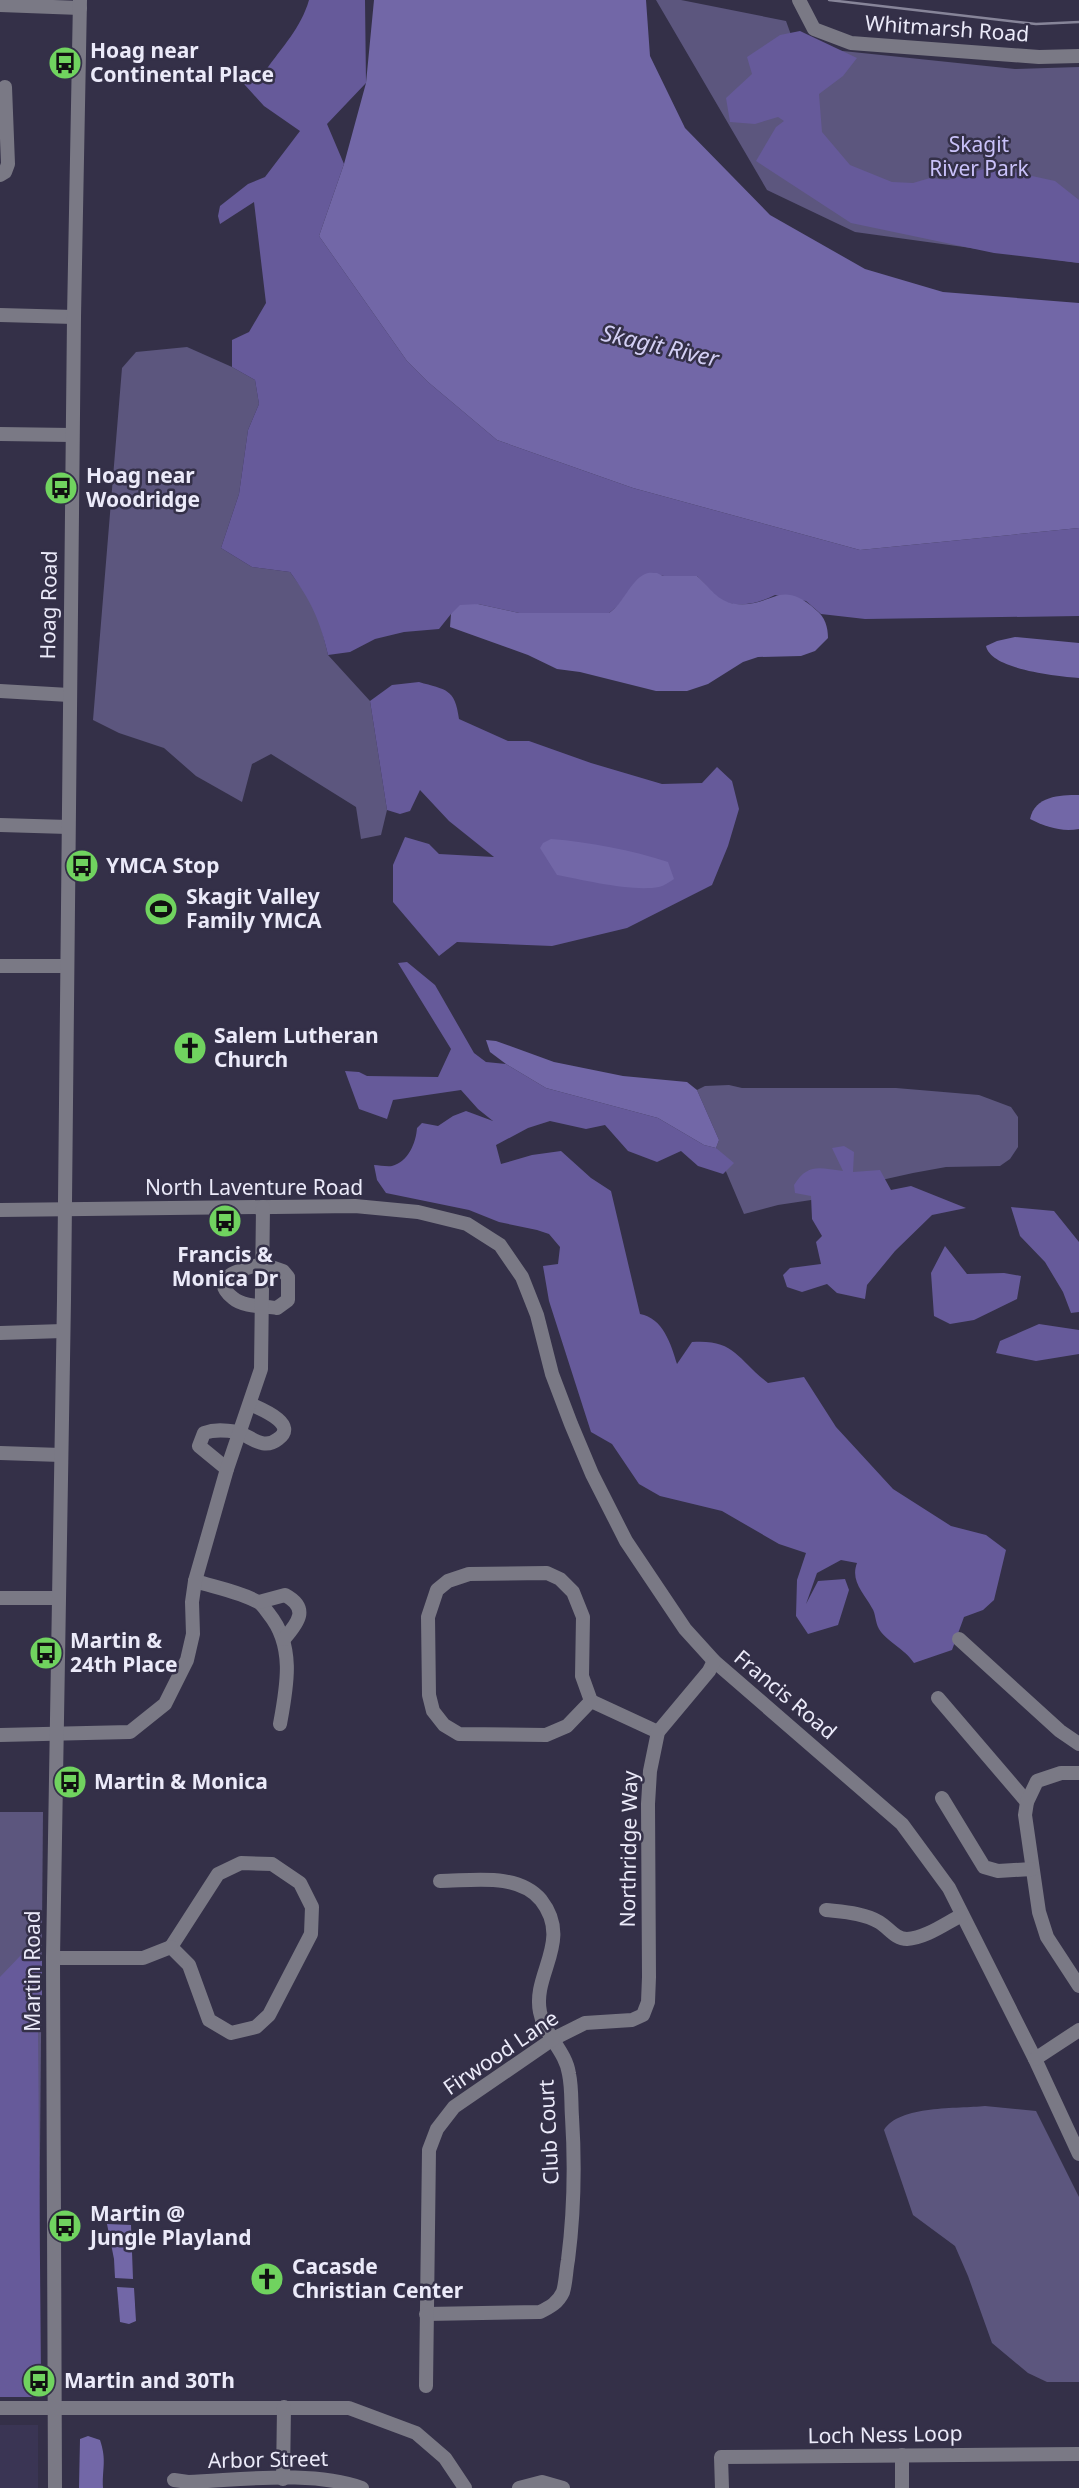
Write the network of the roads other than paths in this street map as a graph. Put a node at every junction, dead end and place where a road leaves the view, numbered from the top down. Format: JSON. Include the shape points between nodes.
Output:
{"nodes":[{"id":1,"x":799,"y":0,"type":"edge"},
{"id":2,"x":80,"y":4,"type":"edge"},
{"id":3,"x":0,"y":5,"type":"edge"},
{"id":4,"x":1079,"y":56,"type":"edge"},
{"id":5,"x":5,"y":87,"type":"dead end"},
{"id":6,"x":0,"y":175,"type":"edge"},
{"id":7,"x":0,"y":315,"type":"edge"},
{"id":8,"x":74,"y":317,"type":"junction"},
{"id":9,"x":0,"y":433,"type":"edge"},
{"id":10,"x":72,"y":435,"type":"junction"},
{"id":11,"x":0,"y":691,"type":"edge"},
{"id":12,"x":69,"y":695,"type":"junction"},
{"id":13,"x":0,"y":825,"type":"edge"},
{"id":14,"x":68,"y":827,"type":"junction"},
{"id":15,"x":0,"y":966,"type":"edge"},
{"id":16,"x":66,"y":966,"type":"junction"},
{"id":17,"x":263,"y":1207,"type":"junction"},
{"id":18,"x":0,"y":1210,"type":"edge"},
{"id":19,"x":64,"y":1210,"type":"junction"},
{"id":20,"x":500,"y":1245,"type":"joint"},
{"id":21,"x":263,"y":1264,"type":"junction"},
{"id":22,"x":262,"y":1306,"type":"junction"},
{"id":23,"x":64,"y":1331,"type":"junction"},
{"id":24,"x":0,"y":1333,"type":"edge"},
{"id":25,"x":250,"y":1404,"type":"junction"},
{"id":26,"x":240,"y":1433,"type":"junction"},
{"id":27,"x":0,"y":1453,"type":"edge"},
{"id":28,"x":61,"y":1455,"type":"junction"},
{"id":29,"x":227,"y":1469,"type":"junction"},
{"id":30,"x":195,"y":1581,"type":"junction"},
{"id":31,"x":0,"y":1598,"type":"edge"},
{"id":32,"x":58,"y":1598,"type":"junction"},
{"id":33,"x":260,"y":1602,"type":"junction"},
{"id":34,"x":284,"y":1639,"type":"junction"},
{"id":35,"x":959,"y":1639,"type":"dead end"},
{"id":36,"x":714,"y":1661,"type":"junction"},
{"id":37,"x":938,"y":1698,"type":"dead end"},
{"id":38,"x":591,"y":1701,"type":"junction"},
{"id":39,"x":280,"y":1724,"type":"dead end"},
{"id":40,"x":658,"y":1732,"type":"junction"},
{"id":41,"x":0,"y":1735,"type":"edge"},
{"id":42,"x":57,"y":1735,"type":"junction"},
{"id":43,"x":1079,"y":1744,"type":"edge"},
{"id":44,"x":1079,"y":1773,"type":"edge"},
{"id":45,"x":942,"y":1798,"type":"dead end"},
{"id":46,"x":1027,"y":1802,"type":"junction"},
{"id":47,"x":1032,"y":1869,"type":"junction"},
{"id":48,"x":440,"y":1881,"type":"dead end"},
{"id":49,"x":826,"y":1910,"type":"dead end"},
{"id":50,"x":962,"y":1915,"type":"junction"},
{"id":51,"x":171,"y":1947,"type":"junction"},
{"id":52,"x":53,"y":1958,"type":"junction"},
{"id":53,"x":1079,"y":1986,"type":"edge"},
{"id":54,"x":643,"y":2015,"type":"joint"},
{"id":55,"x":1079,"y":2030,"type":"edge"},
{"id":56,"x":553,"y":2039,"type":"junction"},
{"id":57,"x":1035,"y":2059,"type":"junction"},
{"id":58,"x":1079,"y":2154,"type":"edge"},
{"id":59,"x":426,"y":2314,"type":"junction"},
{"id":60,"x":426,"y":2386,"type":"dead end"},
{"id":61,"x":284,"y":2407,"type":"junction"},
{"id":62,"x":0,"y":2408,"type":"edge"},
{"id":63,"x":55,"y":2408,"type":"junction"},
{"id":64,"x":1079,"y":2454,"type":"edge"},
{"id":65,"x":902,"y":2455,"type":"junction"},
{"id":66,"x":283,"y":2479,"type":"junction"},
{"id":67,"x":174,"y":2480,"type":"dead end"},
{"id":68,"x":234,"y":2484,"type":"edge"},
{"id":69,"x":55,"y":2488,"type":"edge"},
{"id":70,"x":362,"y":2488,"type":"edge"},
{"id":71,"x":465,"y":2488,"type":"edge"},
{"id":72,"x":519,"y":2488,"type":"edge"},
{"id":73,"x":563,"y":2488,"type":"edge"},
{"id":74,"x":722,"y":2488,"type":"edge"},
{"id":75,"x":902,"y":2488,"type":"edge"}],
"edges":[{"from":1,"to":4,"type":"street","name":"Whitmarsh Road","via":[[814,29],[851,43]]},
{"from":2,"to":3,"type":"street"},
{"from":2,"to":8,"type":"street","name":"Hoag Road"},
{"from":5,"to":6,"type":"street","via":[[8,164]]},
{"from":7,"to":8,"type":"street"},
{"from":8,"to":10,"type":"street","name":"Hoag Road"},
{"from":9,"to":10,"type":"street"},
{"from":10,"to":12,"type":"street","name":"Hoag Road"},
{"from":11,"to":12,"type":"street"},
{"from":12,"to":14,"type":"street","name":"Hoag Road"},
{"from":13,"to":14,"type":"street"},
{"from":14,"to":16,"type":"street","name":"Hoag Road"},
{"from":15,"to":16,"type":"street"},
{"from":16,"to":19,"type":"street","name":"Hoag Road"},
{"from":17,"to":19,"type":"street","name":"North Laventure Road"},
{"from":17,"to":20,"type":"street","name":"North Laventure Road","via":[[355,1206],[418,1212],[467,1224]]},
{"from":17,"to":21,"type":"street"},
{"from":18,"to":19,"type":"street","name":"North Laventure Road"},
{"from":19,"to":23,"type":"street","name":"Martin Road"},
{"from":20,"to":36,"type":"street","name":"Francis Road","via":[[522,1277],[570,1424],[626,1541],[685,1629]]},
{"from":21,"to":22,"type":"street"},
{"from":21,"to":22,"type":"street","via":[[283,1271],[289,1289],[288,1300],[277,1308]]},
{"from":21,"to":22,"type":"street","via":[[238,1269],[225,1283],[233,1298]]},
{"from":22,"to":25,"type":"street","via":[[261,1369]]},
{"from":23,"to":24,"type":"street"},
{"from":23,"to":28,"type":"street","name":"Martin Road"},
{"from":25,"to":26,"type":"street"},
{"from":25,"to":26,"type":"street","via":[[281,1421],[281,1438],[263,1443]]},
{"from":26,"to":29,"type":"street"},
{"from":26,"to":29,"type":"street","via":[[215,1429],[204,1433],[199,1446]]},
{"from":27,"to":28,"type":"street"},
{"from":28,"to":32,"type":"street","name":"Martin Road"},
{"from":29,"to":30,"type":"street"},
{"from":30,"to":33,"type":"street"},
{"from":30,"to":42,"type":"street","via":[[187,1660],[165,1704],[130,1732]]},
{"from":31,"to":32,"type":"street"},
{"from":32,"to":42,"type":"street","name":"Martin Road"},
{"from":33,"to":34,"type":"street"},
{"from":33,"to":34,"type":"street","via":[[285,1595],[296,1601],[298,1622]]},
{"from":34,"to":39,"type":"street","via":[[286,1692]]},
{"from":35,"to":43,"type":"street"},
{"from":36,"to":40,"type":"street","name":"Northridge Way"},
{"from":36,"to":50,"type":"street","name":"Francis Road","via":[[902,1825],[949,1888]]},
{"from":37,"to":46,"type":"street"},
{"from":38,"to":38,"type":"street","via":[[582,1676],[583,1617],[573,1592],[560,1579],[547,1573],[469,1574],[447,1581],[437,1590],[428,1617],[429,1695],[433,1711],[444,1725],[458,1734],[546,1735],[567,1726]]},
{"from":38,"to":40,"type":"street"},
{"from":40,"to":54,"type":"street","name":"Northridge Way","via":[[648,1804],[649,1977]]},
{"from":41,"to":42,"type":"street"},
{"from":42,"to":52,"type":"street","name":"Martin Road"},
{"from":44,"to":46,"type":"street","via":[[1038,1781]]},
{"from":45,"to":47,"type":"street","via":[[984,1867]]},
{"from":46,"to":47,"type":"street"},
{"from":47,"to":53,"type":"street","via":[[1047,1937]]},
{"from":48,"to":56,"type":"street","name":"Club Court","via":[[496,1880],[521,1885],[540,1899],[553,1923],[539,2010]]},
{"from":49,"to":50,"type":"street","via":[[880,1922],[903,1939],[919,1937]]},
{"from":50,"to":57,"type":"street","name":"Francis Road"},
{"from":51,"to":51,"type":"street","via":[[218,1874],[241,1863],[272,1864],[300,1883],[312,1907],[311,1934],[269,2015],[257,2027],[231,2033],[209,2020],[189,1965]]},
{"from":51,"to":52,"type":"street","via":[[143,1958]]},
{"from":52,"to":63,"type":"street","name":"Martin Road"},
{"from":54,"to":56,"type":"street","name":"Firwood Lane","via":[[585,2024]]},
{"from":55,"to":57,"type":"street"},
{"from":56,"to":59,"type":"street","name":"Firwood Lane","via":[[454,2107],[438,2129],[429,2150]]},
{"from":56,"to":59,"type":"street","name":"Club Court","via":[[569,2072],[573,2140],[573,2199],[564,2290],[556,2304],[540,2312]]},
{"from":57,"to":58,"type":"street","name":"Francis Road"},
{"from":59,"to":60,"type":"street","name":"Firwood Lane"},
{"from":61,"to":63,"type":"street"},
{"from":61,"to":66,"type":"street"},
{"from":61,"to":71,"type":"street","via":[[349,2408],[415,2433],[445,2458]]},
{"from":62,"to":63,"type":"street"},
{"from":63,"to":69,"type":"street","name":"Martin Road"},
{"from":64,"to":65,"type":"street","name":"Loch Ness Loop"},
{"from":65,"to":74,"type":"street","name":"Loch Ness Loop","via":[[721,2457]]},
{"from":65,"to":75,"type":"street"},
{"from":66,"to":68,"type":"street","name":"Arbor Street"},
{"from":66,"to":70,"type":"street","name":"Arbor Street","via":[[340,2480]]},
{"from":67,"to":68,"type":"street","name":"Arbor Street"},
{"from":72,"to":73,"type":"street","via":[[542,2482]]}]}
